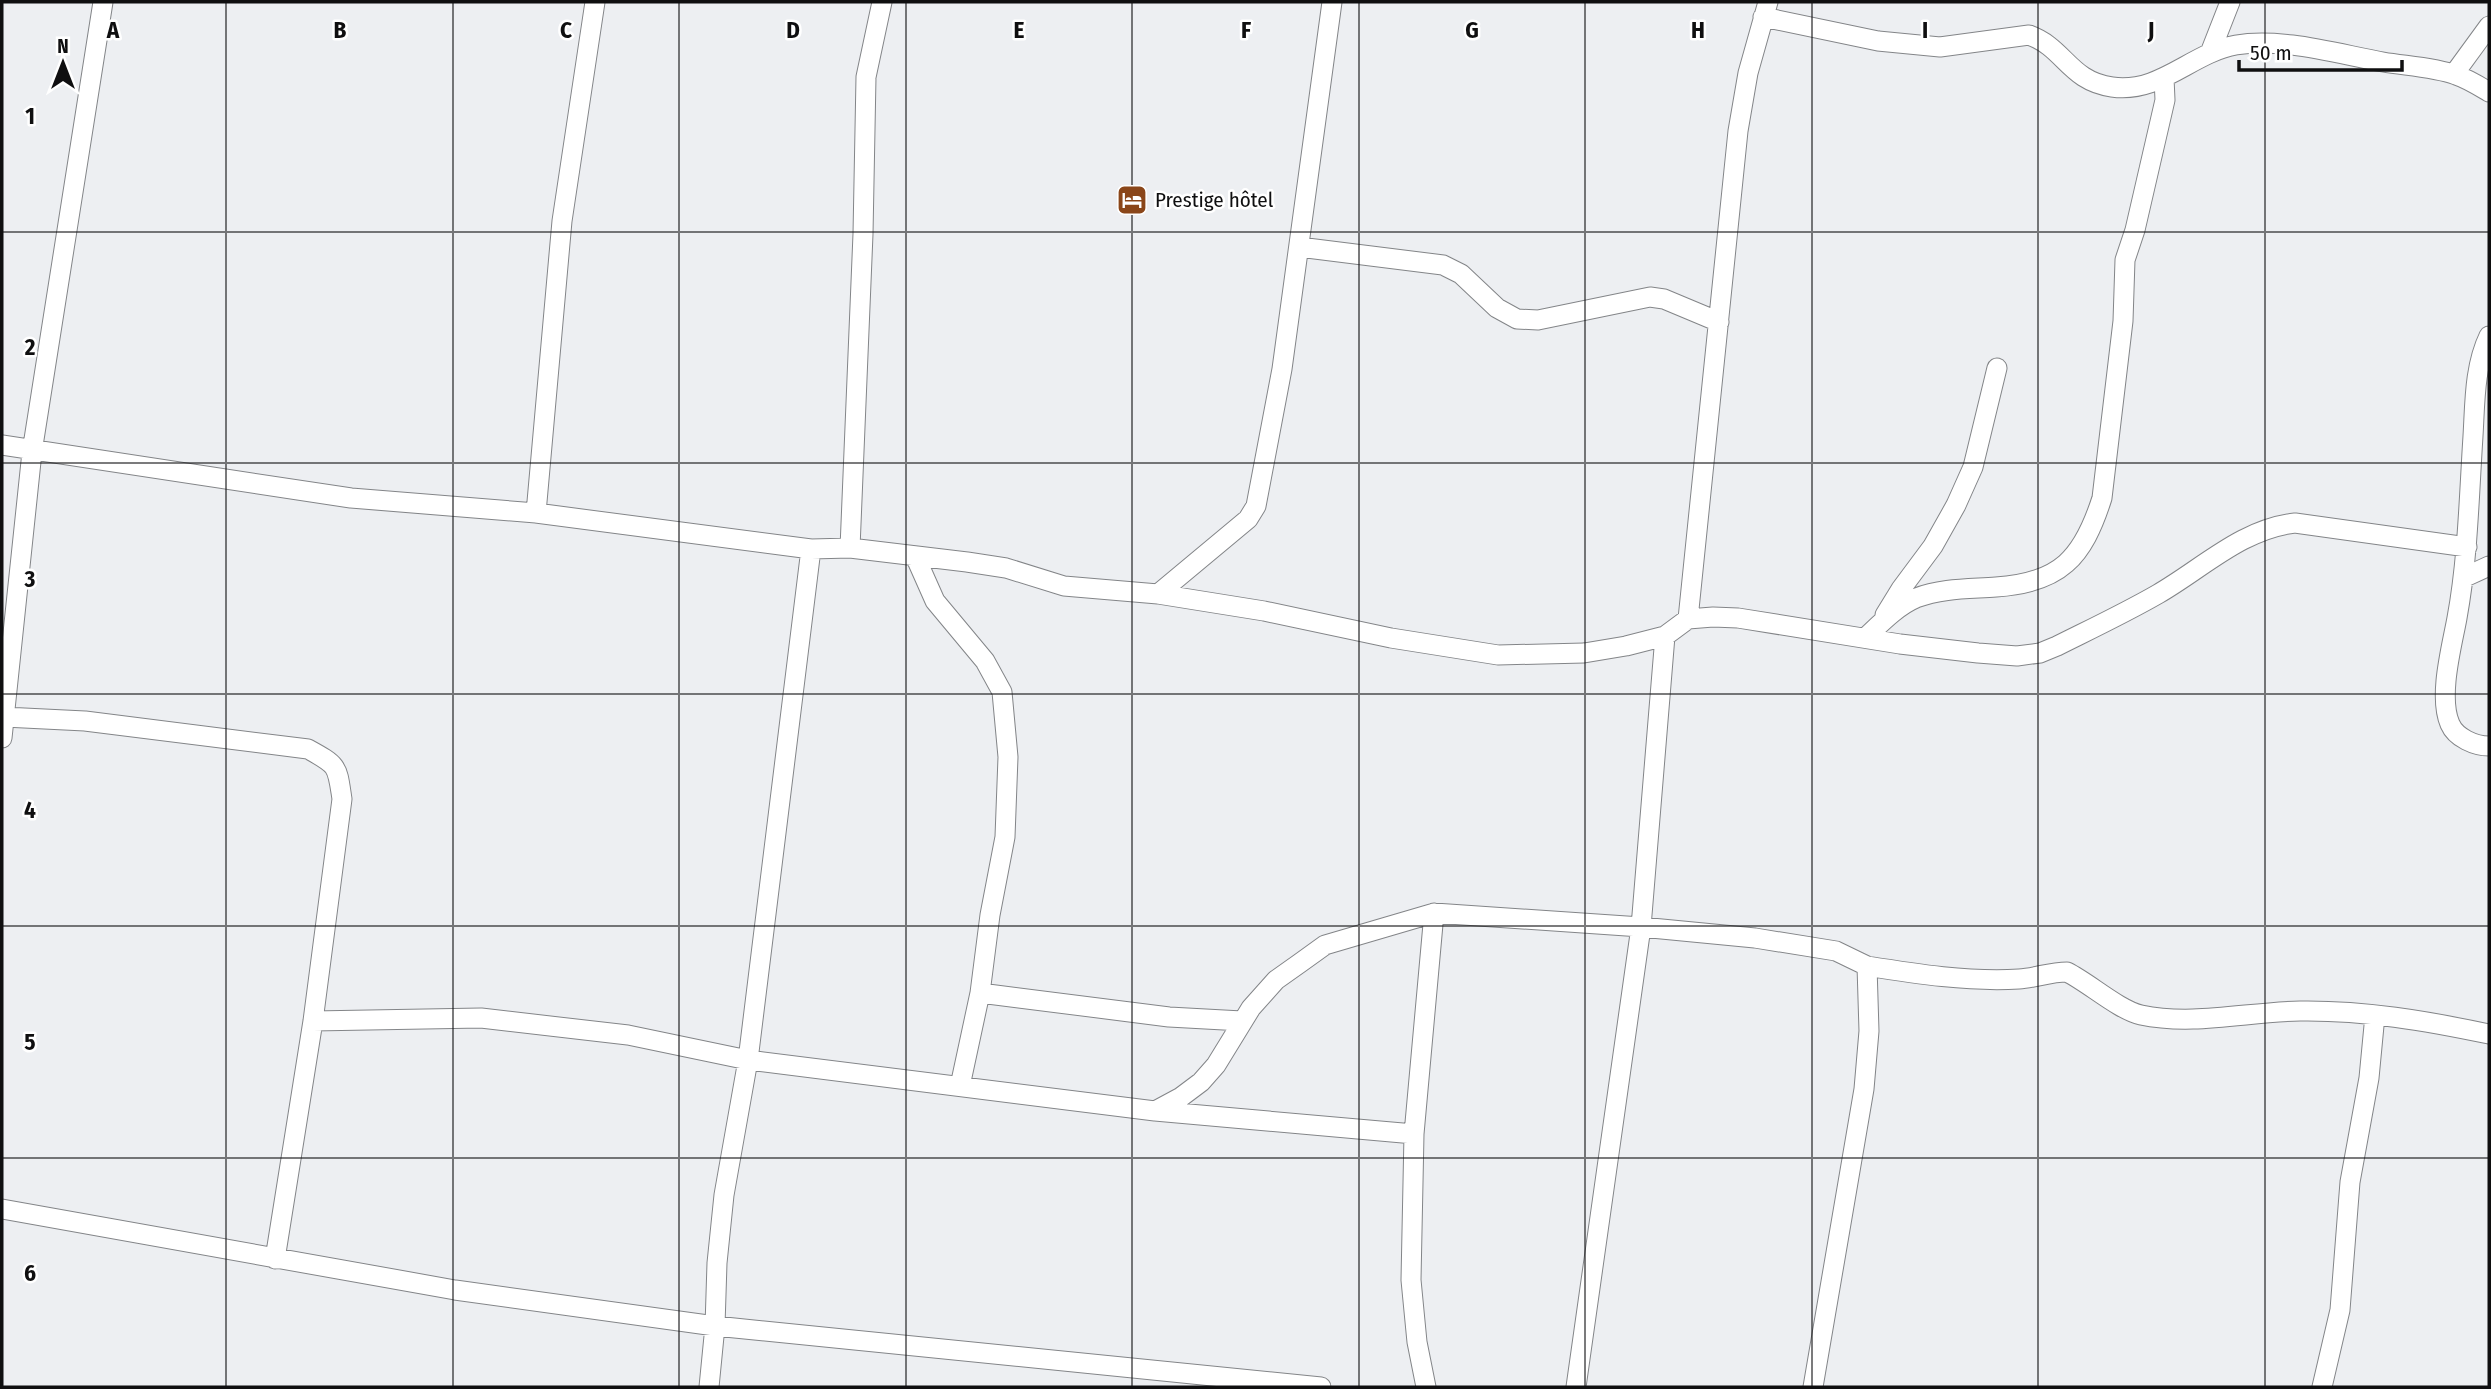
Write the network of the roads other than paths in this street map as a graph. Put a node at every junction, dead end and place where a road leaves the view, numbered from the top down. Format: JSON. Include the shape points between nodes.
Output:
{"nodes":[{"id":1,"x":103,"y":2,"type":"edge"},
{"id":2,"x":594,"y":2,"type":"edge"},
{"id":3,"x":883,"y":2,"type":"edge"},
{"id":4,"x":1332,"y":2,"type":"edge"},
{"id":5,"x":2230,"y":2,"type":"edge"},
{"id":6,"x":1765,"y":9,"type":"edge"},
{"id":7,"x":2489,"y":26,"type":"edge"},
{"id":8,"x":2210,"y":53,"type":"junction"},
{"id":9,"x":2454,"y":74,"type":"junction"},
{"id":10,"x":2164,"y":78,"type":"junction"},
{"id":11,"x":2489,"y":92,"type":"edge"},
{"id":12,"x":1299,"y":247,"type":"junction"},
{"id":13,"x":1719,"y":322,"type":"junction"},
{"id":14,"x":2489,"y":337,"type":"edge"},
{"id":15,"x":1997,"y":368,"type":"dead end"},
{"id":16,"x":2,"y":445,"type":"edge"},
{"id":17,"x":32,"y":452,"type":"junction"},
{"id":18,"x":536,"y":513,"type":"junction"},
{"id":19,"x":2467,"y":547,"type":"junction"},
{"id":20,"x":850,"y":548,"type":"junction"},
{"id":21,"x":811,"y":550,"type":"junction"},
{"id":22,"x":915,"y":556,"type":"junction"},
{"id":23,"x":2489,"y":566,"type":"edge"},
{"id":24,"x":2465,"y":577,"type":"junction"},
{"id":25,"x":1158,"y":594,"type":"junction"},
{"id":26,"x":1688,"y":619,"type":"junction"},
{"id":27,"x":1882,"y":620,"type":"junction"},
{"id":28,"x":1665,"y":636,"type":"junction"},
{"id":29,"x":1865,"y":638,"type":"junction"},
{"id":30,"x":4,"y":697,"type":"edge"},
{"id":31,"x":4,"y":717,"type":"junction"},
{"id":32,"x":2,"y":738,"type":"edge"},
{"id":33,"x":2489,"y":746,"type":"edge"},
{"id":34,"x":1434,"y":913,"type":"junction"},
{"id":35,"x":1640,"y":927,"type":"junction"},
{"id":36,"x":1867,"y":966,"type":"junction"},
{"id":37,"x":980,"y":993,"type":"junction"},
{"id":38,"x":2375,"y":1015,"type":"junction"},
{"id":39,"x":313,"y":1021,"type":"junction"},
{"id":40,"x":1242,"y":1021,"type":"junction"},
{"id":41,"x":2489,"y":1034,"type":"edge"},
{"id":42,"x":748,"y":1060,"type":"junction"},
{"id":43,"x":960,"y":1086,"type":"junction"},
{"id":44,"x":1155,"y":1111,"type":"junction"},
{"id":45,"x":1414,"y":1134,"type":"junction"},
{"id":46,"x":2,"y":1209,"type":"edge"},
{"id":47,"x":275,"y":1259,"type":"junction"},
{"id":48,"x":715,"y":1326,"type":"junction"},
{"id":49,"x":709,"y":1387,"type":"edge"},
{"id":50,"x":1321,"y":1387,"type":"edge"},
{"id":51,"x":1426,"y":1387,"type":"edge"},
{"id":52,"x":1576,"y":1387,"type":"edge"},
{"id":53,"x":1812,"y":1387,"type":"edge"},
{"id":54,"x":2322,"y":1387,"type":"edge"}],
"edges":[{"from":1,"to":17,"type":"street"},
{"from":2,"to":18,"type":"street","via":[[562,221]]},
{"from":3,"to":20,"type":"street","via":[[866,77]]},
{"from":4,"to":12,"type":"street"},
{"from":5,"to":8,"type":"street"},
{"from":6,"to":10,"type":"street","via":[[1878,41],[1940,47],[2029,35],[2041,39],[2087,80],[2132,88]]},
{"from":6,"to":13,"type":"street","via":[[1738,131]]},
{"from":7,"to":9,"type":"street"},
{"from":8,"to":9,"type":"street","via":[[2235,45],[2301,47]]},
{"from":8,"to":10,"type":"street"},
{"from":9,"to":11,"type":"street"},
{"from":10,"to":27,"type":"street","via":[[2165,100],[2125,260],[2119,360],[2102,498],[2093,525],[2065,566],[2051,576],[2026,584],[1967,587],[1915,599]]},
{"from":12,"to":13,"type":"street","via":[[1443,265],[1517,319],[1538,320],[1650,296]]},
{"from":12,"to":25,"type":"street","via":[[1256,506],[1248,519]]},
{"from":13,"to":26,"type":"street"},
{"from":14,"to":19,"type":"street","via":[[2479,371]]},
{"from":15,"to":27,"type":"street","via":[[1973,467],[1956,505]]},
{"from":16,"to":17,"type":"street"},
{"from":17,"to":18,"type":"street","via":[[351,498]]},
{"from":17,"to":30,"type":"street"},
{"from":18,"to":21,"type":"street"},
{"from":19,"to":24,"type":"street"},
{"from":19,"to":29,"type":"street","via":[[2295,523],[2275,525],[2255,532],[2158,594],[2040,653],[1978,653]]},
{"from":20,"to":21,"type":"street"},
{"from":20,"to":22,"type":"street"},
{"from":21,"to":42,"type":"street"},
{"from":22,"to":25,"type":"street","via":[[1006,569],[1064,586]]},
{"from":22,"to":37,"type":"street","via":[[935,601],[985,661],[1002,692],[1008,757],[1005,837]]},
{"from":23,"to":24,"type":"street"},
{"from":24,"to":33,"type":"street","via":[[2447,673],[2446,705],[2450,724],[2463,738]]},
{"from":25,"to":28,"type":"street","via":[[1499,655],[1584,653]]},
{"from":26,"to":28,"type":"street"},
{"from":26,"to":29,"type":"street","via":[[1738,618]]},
{"from":27,"to":29,"type":"street"},
{"from":28,"to":35,"type":"street"},
{"from":30,"to":31,"type":"street"},
{"from":31,"to":32,"type":"street"},
{"from":31,"to":39,"type":"street","via":[[85,721],[308,749],[338,770],[342,799]]},
{"from":34,"to":35,"type":"street"},
{"from":34,"to":40,"type":"street","via":[[1325,945],[1276,980]]},
{"from":34,"to":45,"type":"street"},
{"from":35,"to":36,"type":"street","via":[[1816,946]]},
{"from":35,"to":52,"type":"street"},
{"from":36,"to":38,"type":"street","via":[[1936,977],[1992,979],[2067,972],[2138,1014],[2175,1019],[2296,1011]]},
{"from":36,"to":53,"type":"street","via":[[1869,1031],[1864,1089]]},
{"from":37,"to":40,"type":"street","via":[[1169,1017]]},
{"from":37,"to":43,"type":"street"},
{"from":38,"to":41,"type":"street"},
{"from":38,"to":54,"type":"street","via":[[2350,1182],[2340,1310]]},
{"from":39,"to":42,"type":"street","via":[[481,1018],[628,1035]]},
{"from":39,"to":47,"type":"street"},
{"from":40,"to":44,"type":"street","via":[[1201,1082]]},
{"from":42,"to":43,"type":"street"},
{"from":42,"to":48,"type":"street","via":[[724,1195]]},
{"from":43,"to":44,"type":"street"},
{"from":44,"to":45,"type":"street"},
{"from":45,"to":51,"type":"street","via":[[1411,1280]]},
{"from":46,"to":47,"type":"street"},
{"from":47,"to":48,"type":"street","via":[[455,1290]]},
{"from":48,"to":49,"type":"street"},
{"from":48,"to":50,"type":"street"}]}
